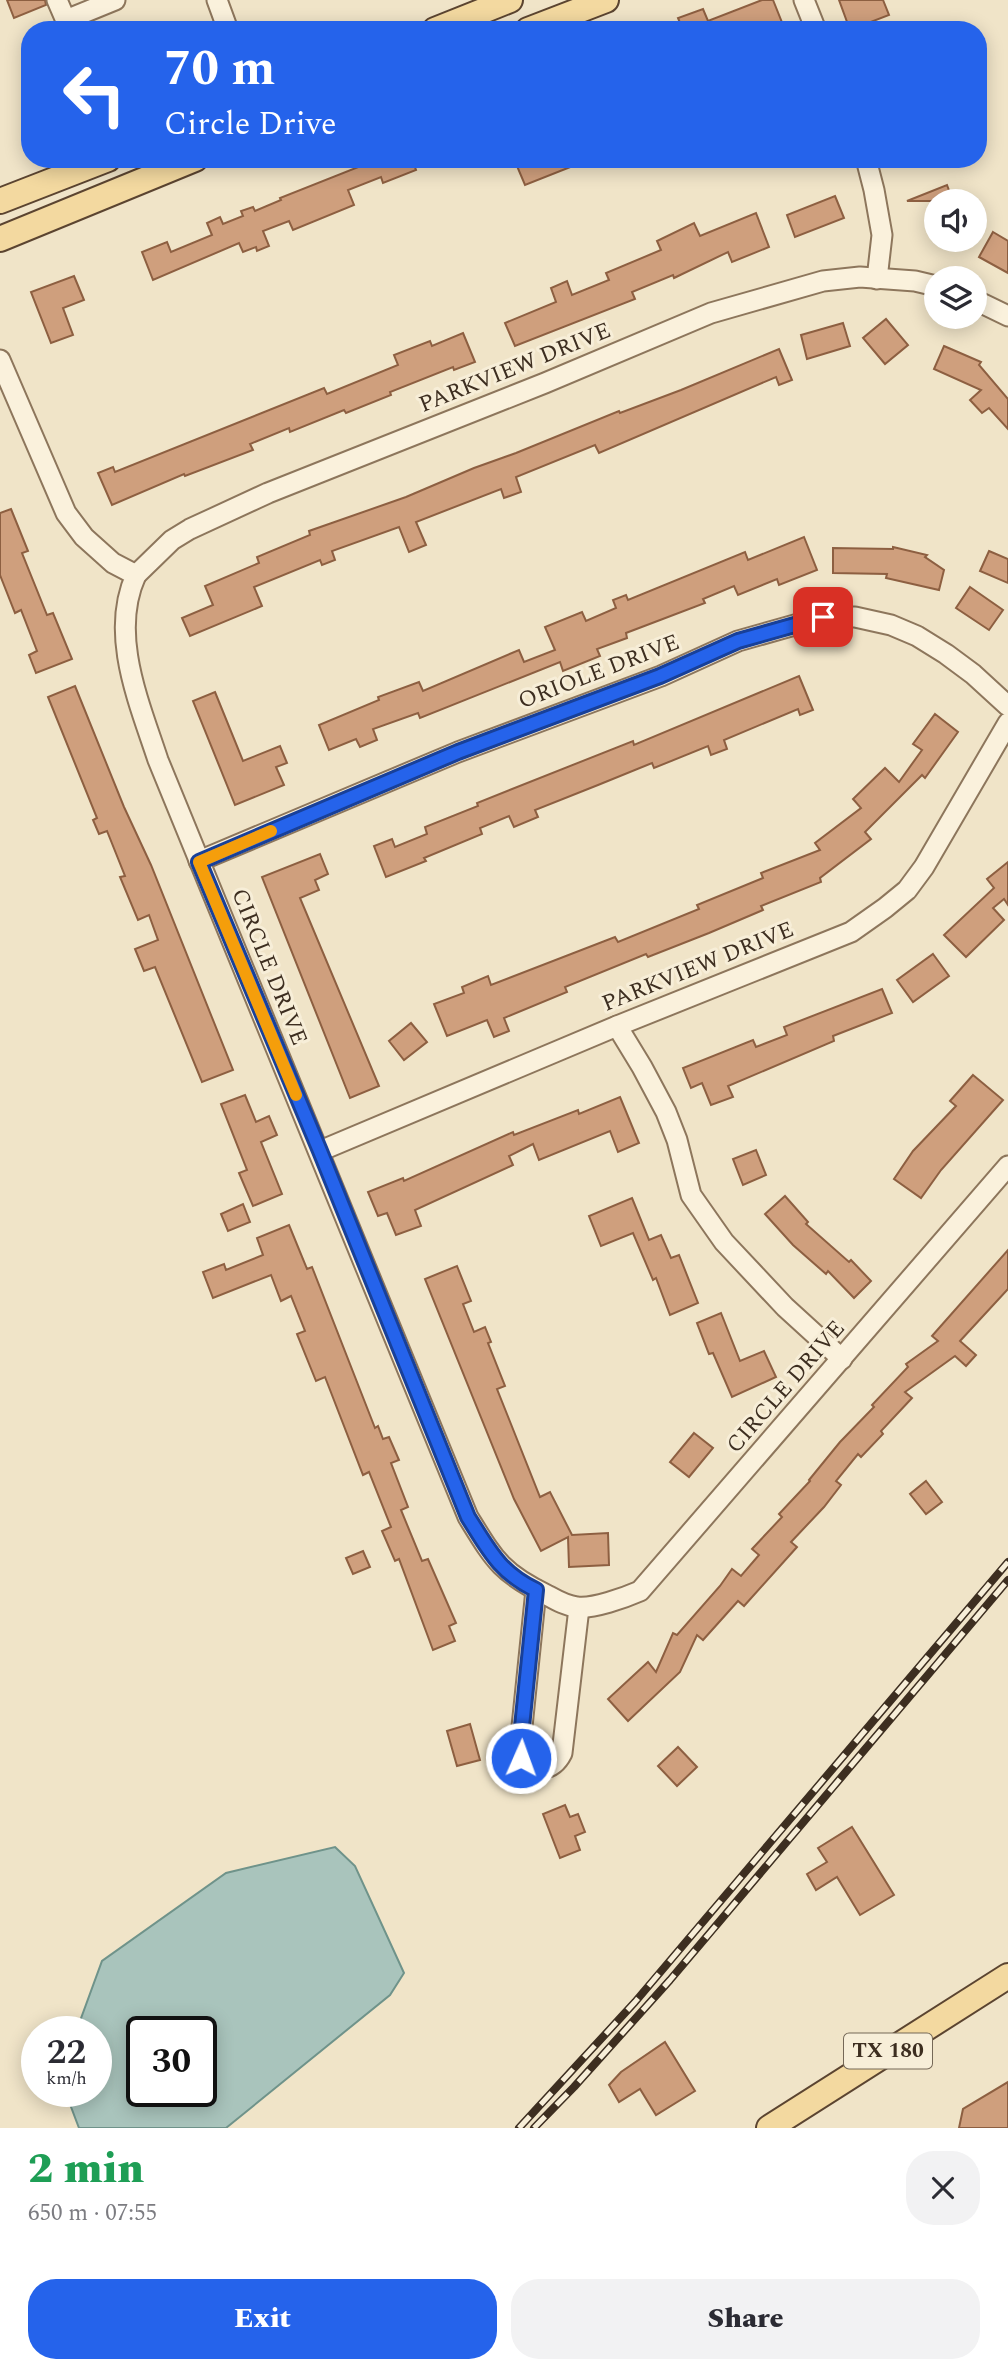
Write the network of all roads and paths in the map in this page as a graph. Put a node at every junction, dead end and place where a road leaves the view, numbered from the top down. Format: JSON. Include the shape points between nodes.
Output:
{"nodes":[{"id":1,"x":57,"y":0,"type":"edge"},
{"id":2,"x":115,"y":0,"type":"edge"},
{"id":3,"x":217,"y":0,"type":"edge"},
{"id":4,"x":510,"y":0,"type":"edge"},
{"id":5,"x":523,"y":0,"type":"edge"},
{"id":6,"x":606,"y":0,"type":"edge"},
{"id":7,"x":804,"y":0,"type":"edge"},
{"id":8,"x":66,"y":21,"type":"edge"},
{"id":9,"x":76,"y":21,"type":"edge"},
{"id":10,"x":225,"y":21,"type":"edge"},
{"id":11,"x":458,"y":21,"type":"edge"},
{"id":12,"x":529,"y":21,"type":"edge"},
{"id":13,"x":552,"y":21,"type":"edge"},
{"id":14,"x":812,"y":21,"type":"edge"},
{"id":15,"x":85,"y":168,"type":"edge"},
{"id":16,"x":173,"y":168,"type":"edge"},
{"id":17,"x":868,"y":168,"type":"edge"},
{"id":18,"x":0,"y":201,"type":"edge"},
{"id":19,"x":0,"y":239,"type":"edge"},
{"id":20,"x":877,"y":279,"type":"junction"},
{"id":21,"x":924,"y":283,"type":"edge"},
{"id":22,"x":987,"y":306,"type":"edge"},
{"id":23,"x":1008,"y":316,"type":"edge"},
{"id":24,"x":0,"y":360,"type":"edge"},
{"id":25,"x":136,"y":575,"type":"junction"},
{"id":26,"x":1008,"y":706,"type":"edge"},
{"id":27,"x":1008,"y":723,"type":"edge"},
{"id":28,"x":199,"y":862,"type":"junction"},
{"id":29,"x":617,"y":1026,"type":"junction"},
{"id":30,"x":320,"y":1151,"type":"junction"},
{"id":31,"x":1008,"y":1166,"type":"edge"},
{"id":32,"x":842,"y":1359,"type":"junction"},
{"id":33,"x":536,"y":1590,"type":"junction"},
{"id":34,"x":579,"y":1608,"type":"junction"},
{"id":35,"x":1008,"y":1976,"type":"edge"},
{"id":36,"x":769,"y":2128,"type":"edge"}],
"edges":[{"from":1,"to":8,"type":"street"},
{"from":2,"to":9,"type":"street"},
{"from":3,"to":10,"type":"street"},
{"from":4,"to":11,"type":"main road"},
{"from":5,"to":12,"type":"main road"},
{"from":6,"to":13,"type":"main road"},
{"from":7,"to":14,"type":"street"},
{"from":15,"to":18,"type":"main road"},
{"from":16,"to":19,"type":"main road"},
{"from":17,"to":20,"type":"street","via":[[882,235]]},
{"from":20,"to":21,"type":"street","name":"PARKVIEW DRIVE"},
{"from":20,"to":25,"type":"street","name":"PARKVIEW DRIVE","via":[[822,281],[711,313],[257,498],[190,529]]},
{"from":22,"to":23,"type":"street"},
{"from":24,"to":25,"type":"street","via":[[65,513],[113,563]]},
{"from":25,"to":28,"type":"street","name":"CIRCLE DRIVE","via":[[125,627],[132,682]]},
{"from":26,"to":28,"type":"street","name":"ORIOLE DRIVE","via":[[955,660],[917,636],[855,617],[823,617],[738,641],[660,676],[458,752]]},
{"from":27,"to":29,"type":"street","name":"PARKVIEW DRIVE","via":[[924,867],[885,908],[851,932]]},
{"from":28,"to":30,"type":"street","name":"CIRCLE DRIVE"},
{"from":29,"to":30,"type":"street","name":"PARKVIEW DRIVE"},
{"from":29,"to":32,"type":"street","via":[[666,1112],[691,1195],[724,1242]]},
{"from":30,"to":33,"type":"street","name":"CIRCLE DRIVE","via":[[468,1517],[496,1562]]},
{"from":31,"to":32,"type":"street","name":"CIRCLE DRIVE"},
{"from":32,"to":34,"type":"street","name":"CIRCLE DRIVE","via":[[640,1591]]},
{"from":33,"to":34,"type":"street","name":"CIRCLE DRIVE"},
{"from":33,"to":34,"type":"street","via":[[520,1746],[521,1758],[532,1768],[553,1765],[562,1753]]},
{"from":35,"to":36,"type":"main road","number":"TX 180"}]}
